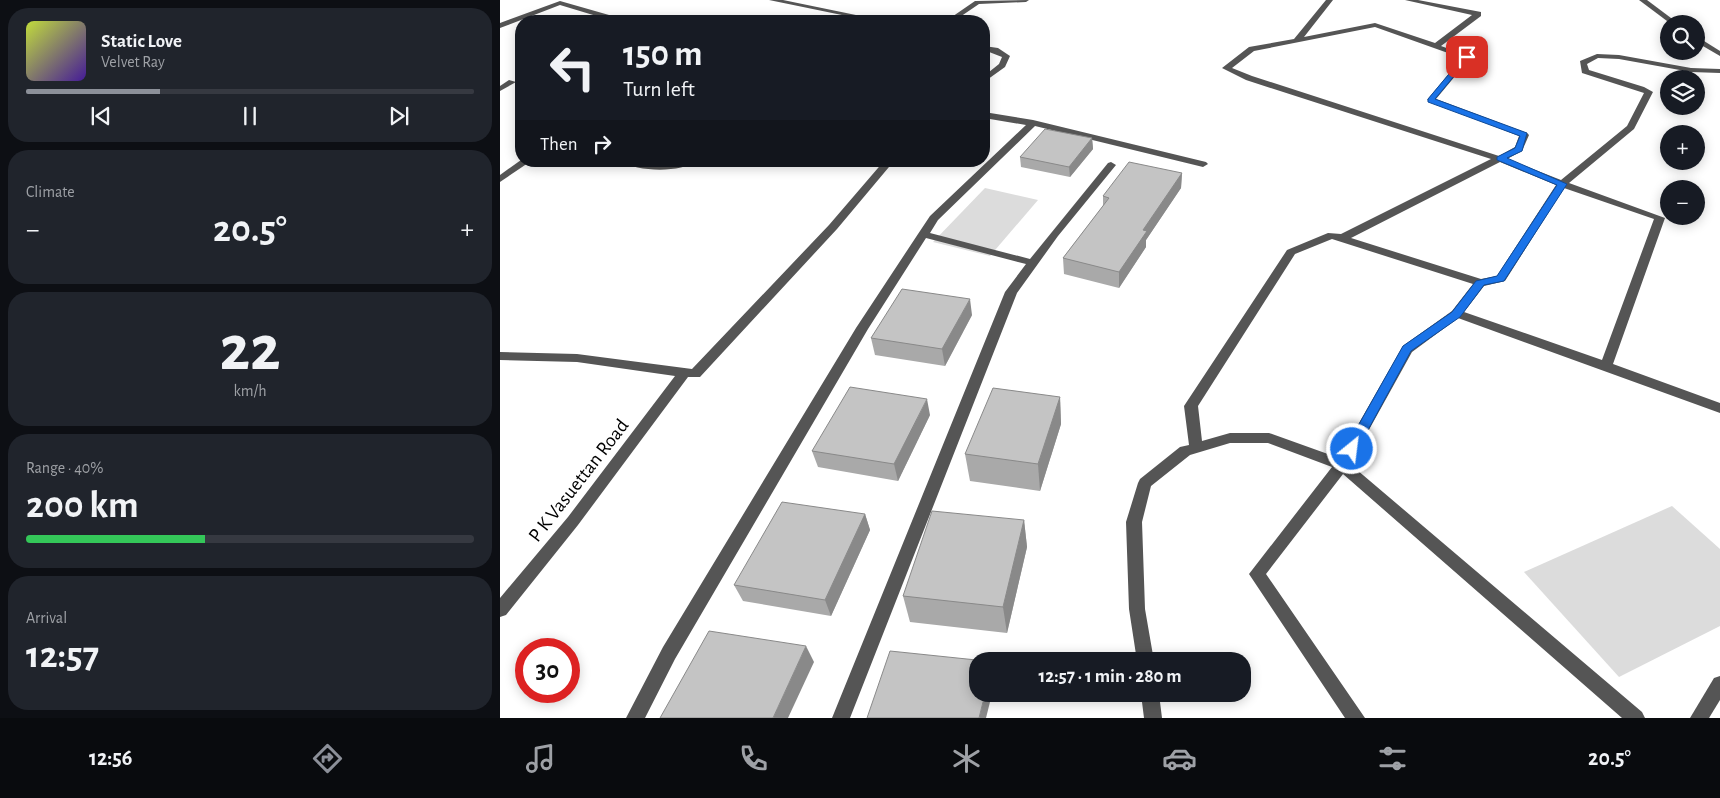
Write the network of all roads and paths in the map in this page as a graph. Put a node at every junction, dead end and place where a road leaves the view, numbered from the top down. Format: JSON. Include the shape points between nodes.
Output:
{"nodes":[{"id":1,"x":772,"y":0,"type":"edge"},
{"id":2,"x":1026,"y":0,"type":"edge"},
{"id":3,"x":1330,"y":0,"type":"edge"},
{"id":4,"x":1408,"y":0,"type":"edge"},
{"id":5,"x":1642,"y":0,"type":"edge"},
{"id":6,"x":975,"y":1,"type":"edge"},
{"id":7,"x":529,"y":15,"type":"edge"},
{"id":8,"x":600,"y":15,"type":"edge"},
{"id":9,"x":850,"y":15,"type":"edge"},
{"id":10,"x":958,"y":15,"type":"edge"},
{"id":11,"x":1663,"y":15,"type":"edge"},
{"id":12,"x":515,"y":20,"type":"edge"},
{"id":13,"x":500,"y":26,"type":"edge"},
{"id":14,"x":1296,"y":41,"type":"junction"},
{"id":15,"x":1705,"y":44,"type":"edge"},
{"id":16,"x":1437,"y":46,"type":"junction"},
{"id":17,"x":990,"y":49,"type":"edge"},
{"id":18,"x":1720,"y":54,"type":"edge"},
{"id":19,"x":1720,"y":71,"type":"edge"},
{"id":20,"x":990,"y":75,"type":"edge"},
{"id":21,"x":500,"y":79,"type":"edge"},
{"id":22,"x":500,"y":89,"type":"edge"},
{"id":23,"x":990,"y":116,"type":"edge"},
{"id":24,"x":1034,"y":122,"type":"junction"},
{"id":25,"x":1500,"y":159,"type":"junction"},
{"id":26,"x":990,"y":164,"type":"edge"},
{"id":27,"x":1203,"y":164,"type":"dead end"},
{"id":28,"x":1111,"y":165,"type":"dead end"},
{"id":29,"x":517,"y":167,"type":"edge"},
{"id":30,"x":884,"y":167,"type":"edge"},
{"id":31,"x":987,"y":167,"type":"edge"},
{"id":32,"x":500,"y":179,"type":"edge"},
{"id":33,"x":1562,"y":184,"type":"junction"},
{"id":34,"x":923,"y":234,"type":"junction"},
{"id":35,"x":1342,"y":238,"type":"junction"},
{"id":36,"x":1033,"y":263,"type":"junction"},
{"id":37,"x":1480,"y":283,"type":"junction"},
{"id":38,"x":1456,"y":314,"type":"junction"},
{"id":39,"x":500,"y":356,"type":"edge"},
{"id":40,"x":1606,"y":366,"type":"junction"},
{"id":41,"x":685,"y":372,"type":"junction"},
{"id":42,"x":1720,"y":408,"type":"edge"},
{"id":43,"x":1196,"y":448,"type":"junction"},
{"id":44,"x":1342,"y":466,"type":"junction"},
{"id":45,"x":500,"y":610,"type":"edge"},
{"id":46,"x":1144,"y":652,"type":"edge"},
{"id":47,"x":1720,"y":684,"type":"edge"},
{"id":48,"x":1151,"y":702,"type":"edge"},
{"id":49,"x":635,"y":718,"type":"edge"},
{"id":50,"x":842,"y":718,"type":"edge"},
{"id":51,"x":1153,"y":718,"type":"edge"},
{"id":52,"x":1356,"y":718,"type":"edge"},
{"id":53,"x":1636,"y":718,"type":"edge"},
{"id":54,"x":1699,"y":718,"type":"edge"}],
"edges":[{"from":1,"to":9,"type":"street"},
{"from":2,"to":6,"type":"street"},
{"from":3,"to":14,"type":"street"},
{"from":4,"to":16,"type":"street","via":[[1475,10]]},
{"from":5,"to":11,"type":"street"},
{"from":6,"to":10,"type":"street"},
{"from":7,"to":8,"type":"street","via":[[560,3]]},
{"from":12,"to":13,"type":"street"},
{"from":14,"to":16,"type":"street","via":[[1375,25]]},
{"from":14,"to":25,"type":"street","via":[[1252,49],[1226,68]]},
{"from":15,"to":18,"type":"street"},
{"from":16,"to":25,"type":"street","via":[[1467,57],[1431,100],[1524,135],[1519,149]]},
{"from":17,"to":20,"type":"street","via":[[1006,56],[1002,65]]},
{"from":19,"to":33,"type":"street","via":[[1691,70],[1597,56],[1583,63],[1585,71],[1649,92],[1631,127]]},
{"from":21,"to":22,"type":"street","via":[[512,82]]},
{"from":23,"to":24,"type":"street"},
{"from":24,"to":26,"type":"street"},
{"from":24,"to":27,"type":"street"},
{"from":25,"to":33,"type":"street"},
{"from":25,"to":35,"type":"street"},
{"from":28,"to":36,"type":"street"},
{"from":29,"to":32,"type":"street"},
{"from":30,"to":41,"type":"street","via":[[833,227],[696,374]]},
{"from":31,"to":34,"type":"street","via":[[934,218]]},
{"from":33,"to":37,"type":"street","via":[[1501,279]]},
{"from":33,"to":40,"type":"street","via":[[1660,218]]},
{"from":34,"to":36,"type":"street"},
{"from":34,"to":49,"type":"street","via":[[857,337],[669,653]]},
{"from":35,"to":37,"type":"street"},
{"from":35,"to":43,"type":"street","via":[[1332,235],[1291,252],[1191,406]]},
{"from":36,"to":50,"type":"street","via":[[1011,292]]},
{"from":37,"to":38,"type":"street"},
{"from":38,"to":40,"type":"street"},
{"from":38,"to":44,"type":"street","via":[[1407,349]]},
{"from":39,"to":41,"type":"street","via":[[577,358]]},
{"from":40,"to":42,"type":"street"},
{"from":41,"to":45,"type":"street","name":"P K Vasuettan Road"},
{"from":43,"to":44,"type":"street","via":[[1230,438],[1269,438]]},
{"from":43,"to":46,"type":"street","via":[[1185,451],[1145,483],[1134,522],[1137,609]]},
{"from":44,"to":52,"type":"street","via":[[1257,574]]},
{"from":44,"to":53,"type":"street"},
{"from":47,"to":54,"type":"street"},
{"from":48,"to":51,"type":"street"}]}
